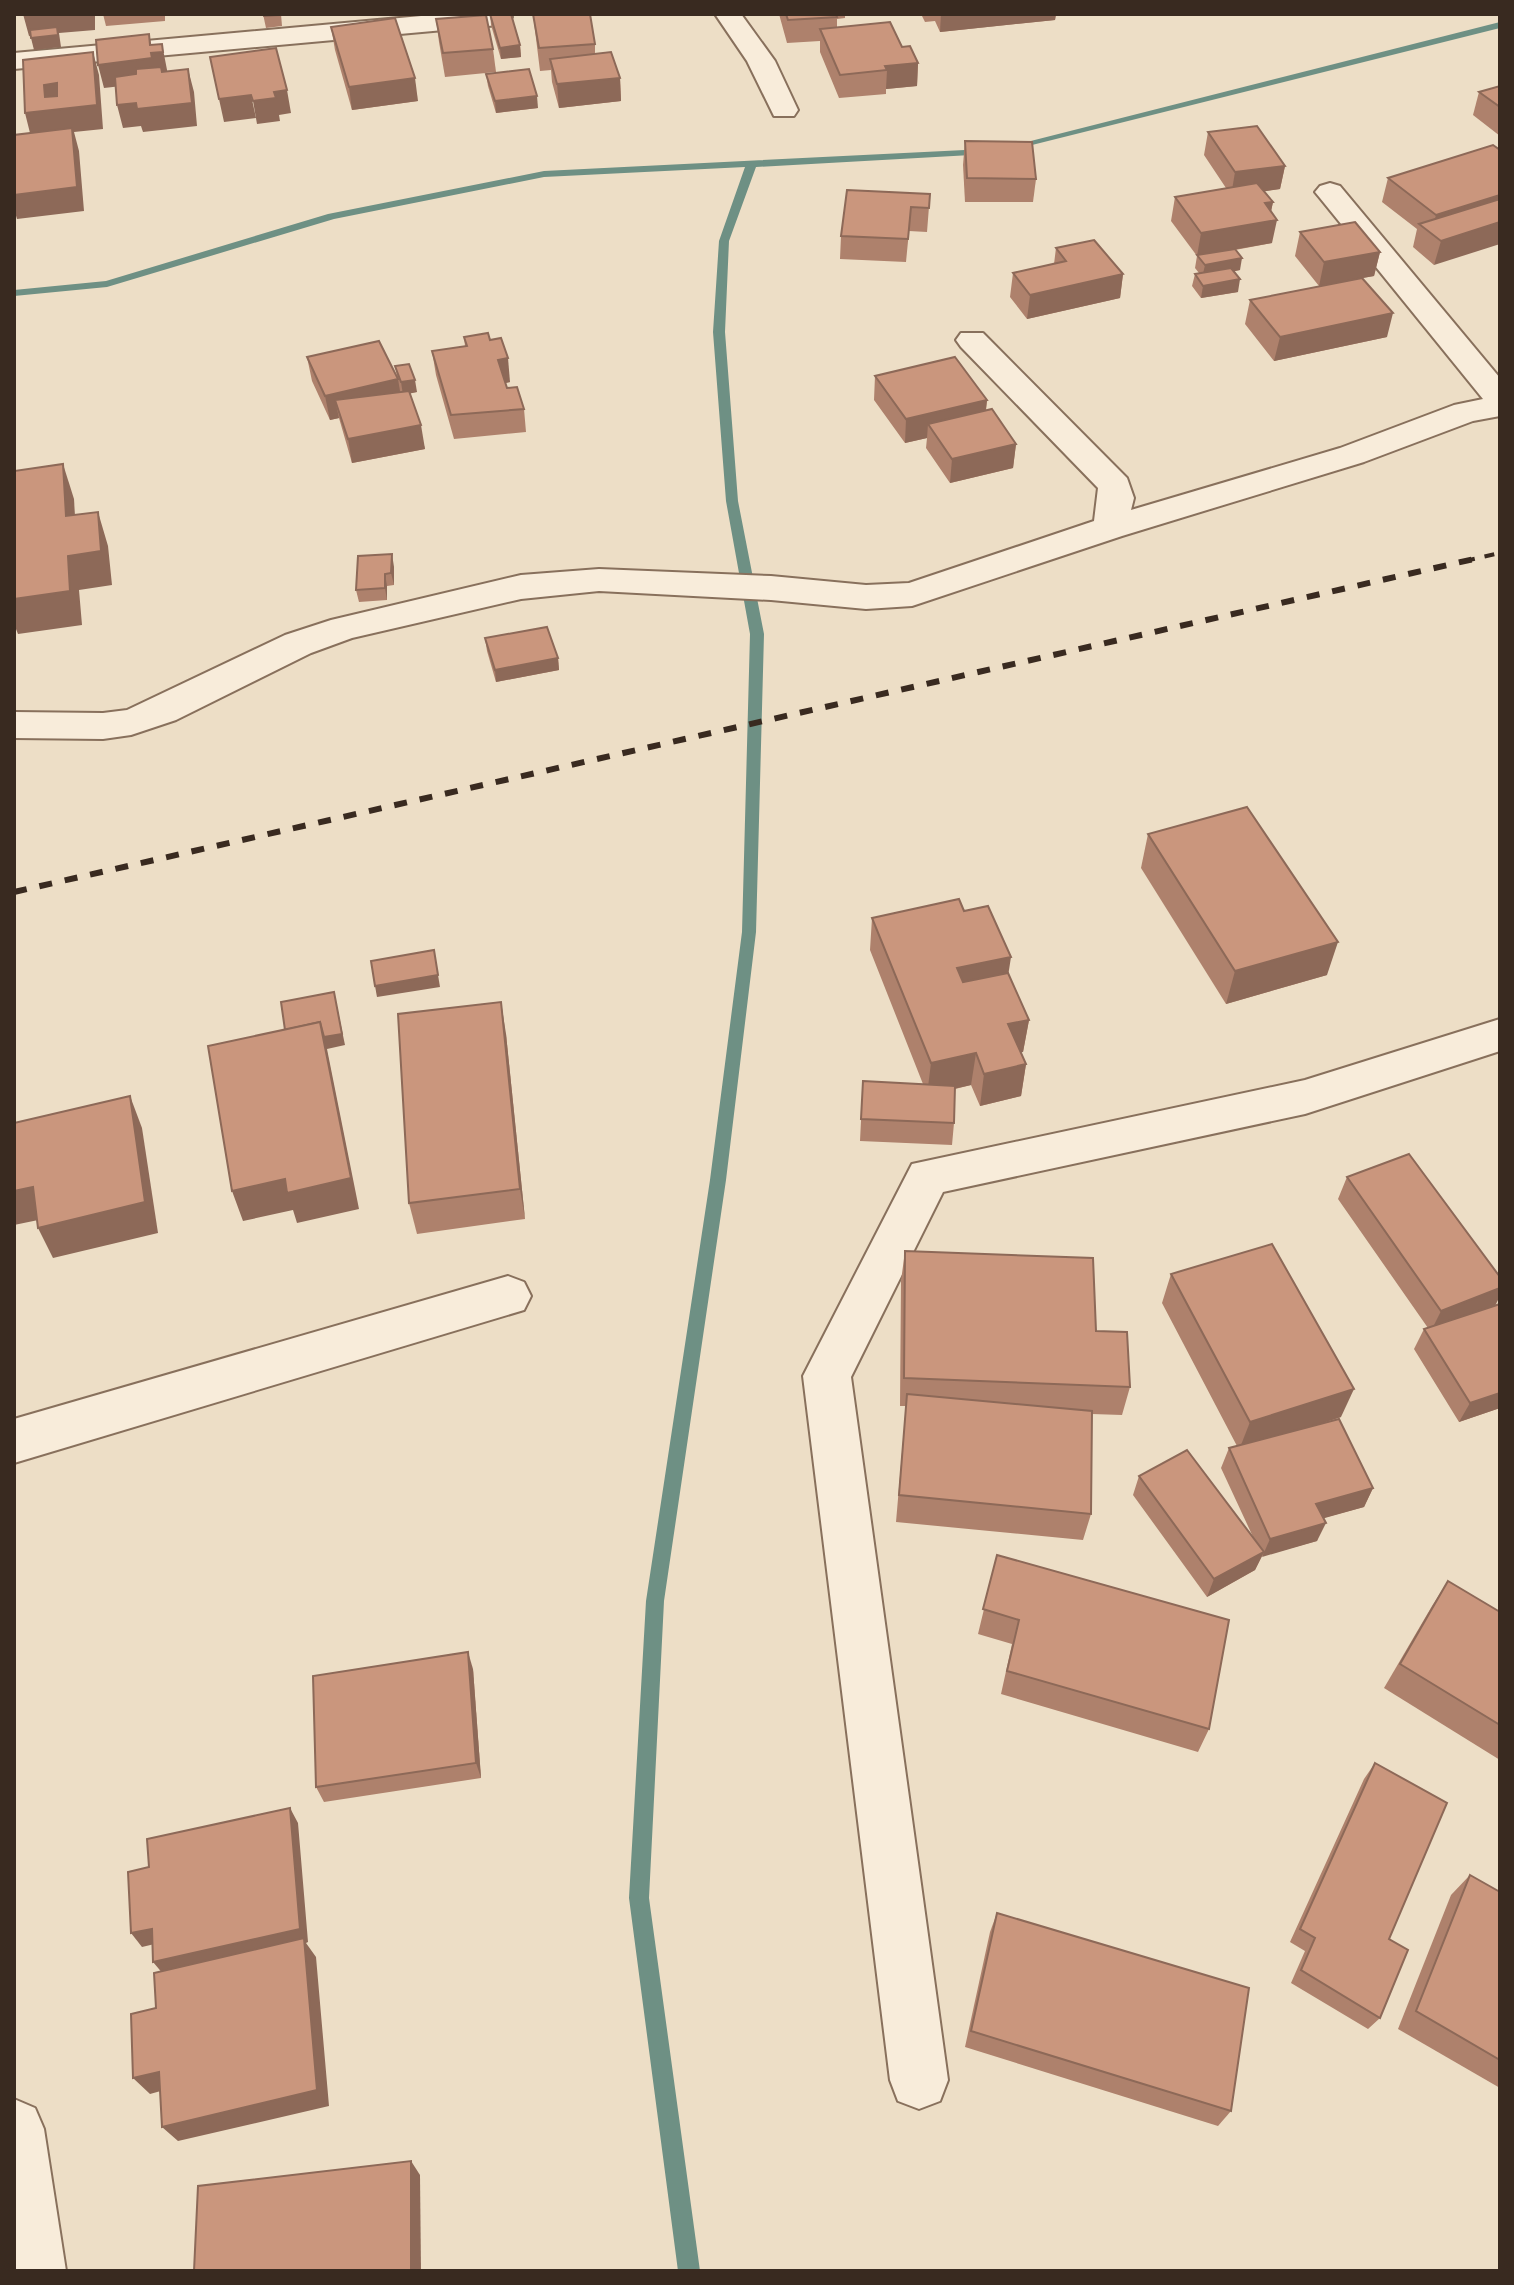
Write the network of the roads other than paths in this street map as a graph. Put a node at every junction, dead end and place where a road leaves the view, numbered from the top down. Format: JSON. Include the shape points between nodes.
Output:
{"nodes":[{"id":1,"x":728,"y":14,"type":"edge"},
{"id":2,"x":499,"y":17,"type":"edge"},
{"id":3,"x":14,"y":61,"type":"edge"},
{"id":4,"x":784,"y":110,"type":"dead end"},
{"id":5,"x":1330,"y":192,"type":"dead end"},
{"id":6,"x":972,"y":340,"type":"dead end"},
{"id":7,"x":1500,"y":399,"type":"edge"},
{"id":8,"x":1500,"y":406,"type":"edge"},
{"id":9,"x":1110,"y":528,"type":"junction"},
{"id":10,"x":14,"y":725,"type":"edge"},
{"id":11,"x":1500,"y":1035,"type":"edge"},
{"id":12,"x":508,"y":1296,"type":"dead end"},
{"id":13,"x":14,"y":1441,"type":"edge"},
{"id":14,"x":919,"y":2080,"type":"dead end"},
{"id":15,"x":14,"y":2129,"type":"edge"},
{"id":16,"x":35,"y":2271,"type":"edge"}],
"edges":[{"from":1,"to":4,"type":"street","via":[[761,61]]},
{"from":2,"to":3,"type":"street"},
{"from":5,"to":7,"type":"street"},
{"from":6,"to":9,"type":"street","via":[[1115,485]]},
{"from":8,"to":9,"type":"street","via":[[1466,412],[1352,455]]},
{"from":9,"to":10,"type":"street","via":[[912,594],[866,597],[599,580],[521,587],[344,628],[131,722]]},
{"from":11,"to":14,"type":"street","via":[[1305,1097],[928,1177],[827,1376]]},
{"from":12,"to":13,"type":"street"},
{"from":15,"to":16,"type":"street"}]}
